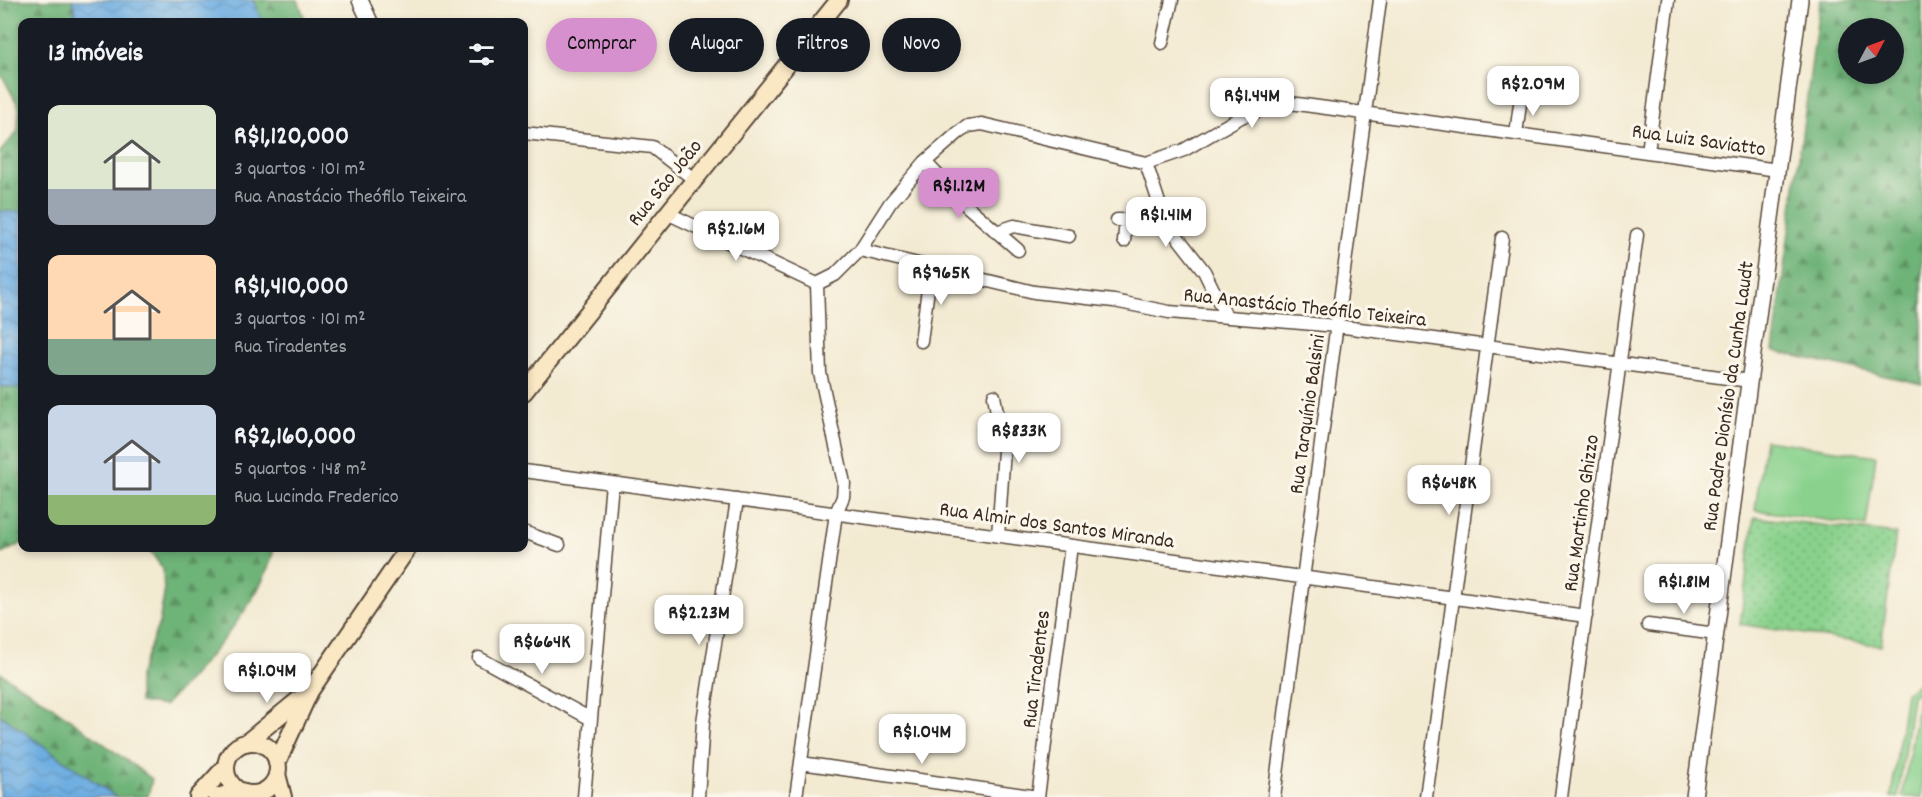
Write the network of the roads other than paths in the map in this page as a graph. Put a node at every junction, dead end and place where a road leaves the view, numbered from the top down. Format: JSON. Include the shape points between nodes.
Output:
{"nodes":[{"id":1,"x":360,"y":0,"type":"edge"},
{"id":2,"x":839,"y":0,"type":"edge"},
{"id":3,"x":1172,"y":0,"type":"edge"},
{"id":4,"x":1380,"y":0,"type":"edge"},
{"id":5,"x":1668,"y":0,"type":"edge"},
{"id":6,"x":1800,"y":0,"type":"edge"},
{"id":7,"x":368,"y":18,"type":"edge"},
{"id":8,"x":1162,"y":43,"type":"dead end"},
{"id":9,"x":1521,"y":96,"type":"dead end"},
{"id":10,"x":1365,"y":113,"type":"junction"},
{"id":11,"x":528,"y":133,"type":"edge"},
{"id":12,"x":1516,"y":134,"type":"junction"},
{"id":13,"x":1648,"y":152,"type":"junction"},
{"id":14,"x":926,"y":162,"type":"junction"},
{"id":15,"x":1146,"y":162,"type":"junction"},
{"id":16,"x":1778,"y":170,"type":"junction"},
{"id":17,"x":695,"y":180,"type":"junction"},
{"id":18,"x":667,"y":213,"type":"junction"},
{"id":19,"x":1165,"y":221,"type":"junction"},
{"id":20,"x":996,"y":232,"type":"junction"},
{"id":21,"x":1637,"y":235,"type":"dead end"},
{"id":22,"x":1069,"y":236,"type":"dead end"},
{"id":23,"x":1502,"y":238,"type":"dead end"},
{"id":24,"x":1124,"y":241,"type":"dead end"},
{"id":25,"x":860,"y":250,"type":"junction"},
{"id":26,"x":1018,"y":250,"type":"dead end"},
{"id":27,"x":931,"y":267,"type":"junction"},
{"id":28,"x":817,"y":284,"type":"junction"},
{"id":29,"x":1226,"y":316,"type":"junction"},
{"id":30,"x":1337,"y":326,"type":"junction"},
{"id":31,"x":921,"y":341,"type":"dead end"},
{"id":32,"x":1487,"y":346,"type":"junction"},
{"id":33,"x":1619,"y":363,"type":"junction"},
{"id":34,"x":528,"y":379,"type":"edge"},
{"id":35,"x":1750,"y":381,"type":"junction"},
{"id":36,"x":994,"y":396,"type":"dead end"},
{"id":37,"x":528,"y":472,"type":"edge"},
{"id":38,"x":612,"y":483,"type":"junction"},
{"id":39,"x":737,"y":500,"type":"junction"},
{"id":40,"x":836,"y":513,"type":"junction"},
{"id":41,"x":528,"y":533,"type":"edge"},
{"id":42,"x":998,"y":536,"type":"junction"},
{"id":43,"x":560,"y":545,"type":"dead end"},
{"id":44,"x":1071,"y":546,"type":"junction"},
{"id":45,"x":405,"y":552,"type":"edge"},
{"id":46,"x":1304,"y":578,"type":"junction"},
{"id":47,"x":1453,"y":598,"type":"junction"},
{"id":48,"x":1586,"y":616,"type":"junction"},
{"id":49,"x":1648,"y":624,"type":"dead end"},
{"id":50,"x":1716,"y":634,"type":"junction"},
{"id":51,"x":479,"y":658,"type":"dead end"},
{"id":52,"x":310,"y":691,"type":"junction"},
{"id":53,"x":591,"y":719,"type":"junction"},
{"id":54,"x":246,"y":743,"type":"junction"},
{"id":55,"x":801,"y":763,"type":"junction"},
{"id":56,"x":226,"y":766,"type":"junction"},
{"id":57,"x":277,"y":769,"type":"junction"},
{"id":58,"x":247,"y":794,"type":"edge"},
{"id":59,"x":198,"y":797,"type":"edge"},
{"id":60,"x":216,"y":797,"type":"edge"},
{"id":61,"x":284,"y":797,"type":"edge"},
{"id":62,"x":584,"y":797,"type":"edge"},
{"id":63,"x":698,"y":797,"type":"edge"},
{"id":64,"x":796,"y":797,"type":"edge"},
{"id":65,"x":1038,"y":797,"type":"edge"},
{"id":66,"x":1274,"y":797,"type":"edge"},
{"id":67,"x":1426,"y":797,"type":"edge"},
{"id":68,"x":1562,"y":797,"type":"edge"},
{"id":69,"x":1694,"y":797,"type":"edge"}],
"edges":[{"from":1,"to":7,"type":"street"},
{"from":2,"to":17,"type":"main road","name":"Rua São João"},
{"from":3,"to":8,"type":"street"},
{"from":4,"to":10,"type":"street","name":"Rua Tarquínio Balsini"},
{"from":5,"to":13,"type":"street"},
{"from":6,"to":16,"type":"street","name":"Rua Padre Dionísio da Cunha Laudt"},
{"from":9,"to":12,"type":"street"},
{"from":10,"to":12,"type":"street","name":"Rua Luiz Saviatto"},
{"from":10,"to":15,"type":"street","name":"Rua Luiz Saviatto","via":[[1301,104],[1278,105],[1241,117],[1184,150]]},
{"from":10,"to":30,"type":"street","name":"Rua Tarquínio Balsini"},
{"from":11,"to":17,"type":"street","via":[[652,147]]},
{"from":12,"to":13,"type":"street","name":"Rua Luiz Saviatto"},
{"from":13,"to":16,"type":"street","name":"Rua Luiz Saviatto"},
{"from":14,"to":15,"type":"street","via":[[968,126],[982,124]]},
{"from":14,"to":20,"type":"street"},
{"from":14,"to":25,"type":"street","via":[[890,203]]},
{"from":15,"to":19,"type":"street"},
{"from":16,"to":35,"type":"street","name":"Rua Padre Dionísio da Cunha Laudt"},
{"from":17,"to":18,"type":"main road","name":"Rua São João"},
{"from":18,"to":28,"type":"street"},
{"from":18,"to":34,"type":"main road","name":"Rua São João"},
{"from":19,"to":24,"type":"street","via":[[1122,220]]},
{"from":19,"to":29,"type":"street","via":[[1204,271]]},
{"from":20,"to":22,"type":"street","via":[[1014,226]]},
{"from":20,"to":26,"type":"street"},
{"from":21,"to":33,"type":"street","name":"Rua Martinho Ghizzo"},
{"from":23,"to":32,"type":"street"},
{"from":25,"to":27,"type":"street","name":"Rua Anastácio Theófilo Teixeira"},
{"from":25,"to":28,"type":"street","via":[[835,275]]},
{"from":27,"to":29,"type":"street","name":"Rua Anastácio Theófilo Teixeira","via":[[1034,292],[1169,312]]},
{"from":27,"to":31,"type":"street"},
{"from":28,"to":40,"type":"street","via":[[820,373],[844,483]]},
{"from":29,"to":30,"type":"street","name":"Rua Anastácio Theófilo Teixeira"},
{"from":30,"to":32,"type":"street","name":"Rua Anastácio Theófilo Teixeira"},
{"from":30,"to":46,"type":"street","name":"Rua Tarquínio Balsini"},
{"from":32,"to":33,"type":"street","name":"Rua Anastácio Theófilo Teixeira"},
{"from":32,"to":47,"type":"street"},
{"from":33,"to":35,"type":"street","name":"Rua Anastácio Theófilo Teixeira"},
{"from":33,"to":48,"type":"street","name":"Rua Martinho Ghizzo"},
{"from":35,"to":50,"type":"street","name":"Rua Padre Dionísio da Cunha Laudt"},
{"from":36,"to":42,"type":"street","via":[[1004,450]]},
{"from":37,"to":38,"type":"street","name":"Rua Almir dos Santos Miranda"},
{"from":38,"to":39,"type":"street","name":"Rua Almir dos Santos Miranda"},
{"from":38,"to":53,"type":"street"},
{"from":39,"to":40,"type":"street","name":"Rua Almir dos Santos Miranda"},
{"from":39,"to":63,"type":"street","via":[[703,722]]},
{"from":40,"to":42,"type":"street","name":"Rua Almir dos Santos Miranda"},
{"from":40,"to":55,"type":"street"},
{"from":41,"to":43,"type":"street"},
{"from":42,"to":44,"type":"street","name":"Rua Almir dos Santos Miranda"},
{"from":44,"to":46,"type":"street","name":"Rua Almir dos Santos Miranda"},
{"from":44,"to":65,"type":"street","name":"Rua Tiradentes"},
{"from":45,"to":52,"type":"main road"},
{"from":46,"to":47,"type":"street","name":"Rua Almir dos Santos Miranda"},
{"from":46,"to":66,"type":"street","name":"Rua Tarquínio Balsini"},
{"from":47,"to":48,"type":"street","name":"Rua Almir dos Santos Miranda"},
{"from":47,"to":67,"type":"street"},
{"from":48,"to":68,"type":"street","name":"Rua Martinho Ghizzo"},
{"from":49,"to":50,"type":"street"},
{"from":50,"to":69,"type":"street","name":"Rua Padre Dionísio da Cunha Laudt"},
{"from":51,"to":53,"type":"street"},
{"from":52,"to":54,"type":"main road"},
{"from":52,"to":57,"type":"main road"},
{"from":53,"to":62,"type":"street"},
{"from":54,"to":56,"type":"main road","via":[[232,751]]},
{"from":54,"to":57,"type":"main road","via":[[269,749]]},
{"from":55,"to":64,"type":"street"},
{"from":55,"to":65,"type":"street"},
{"from":56,"to":58,"type":"main road","via":[[230,781]]},
{"from":56,"to":59,"type":"main road"},
{"from":57,"to":58,"type":"main road","via":[[270,787]]},
{"from":57,"to":61,"type":"main road"},
{"from":58,"to":60,"type":"main road"}]}
